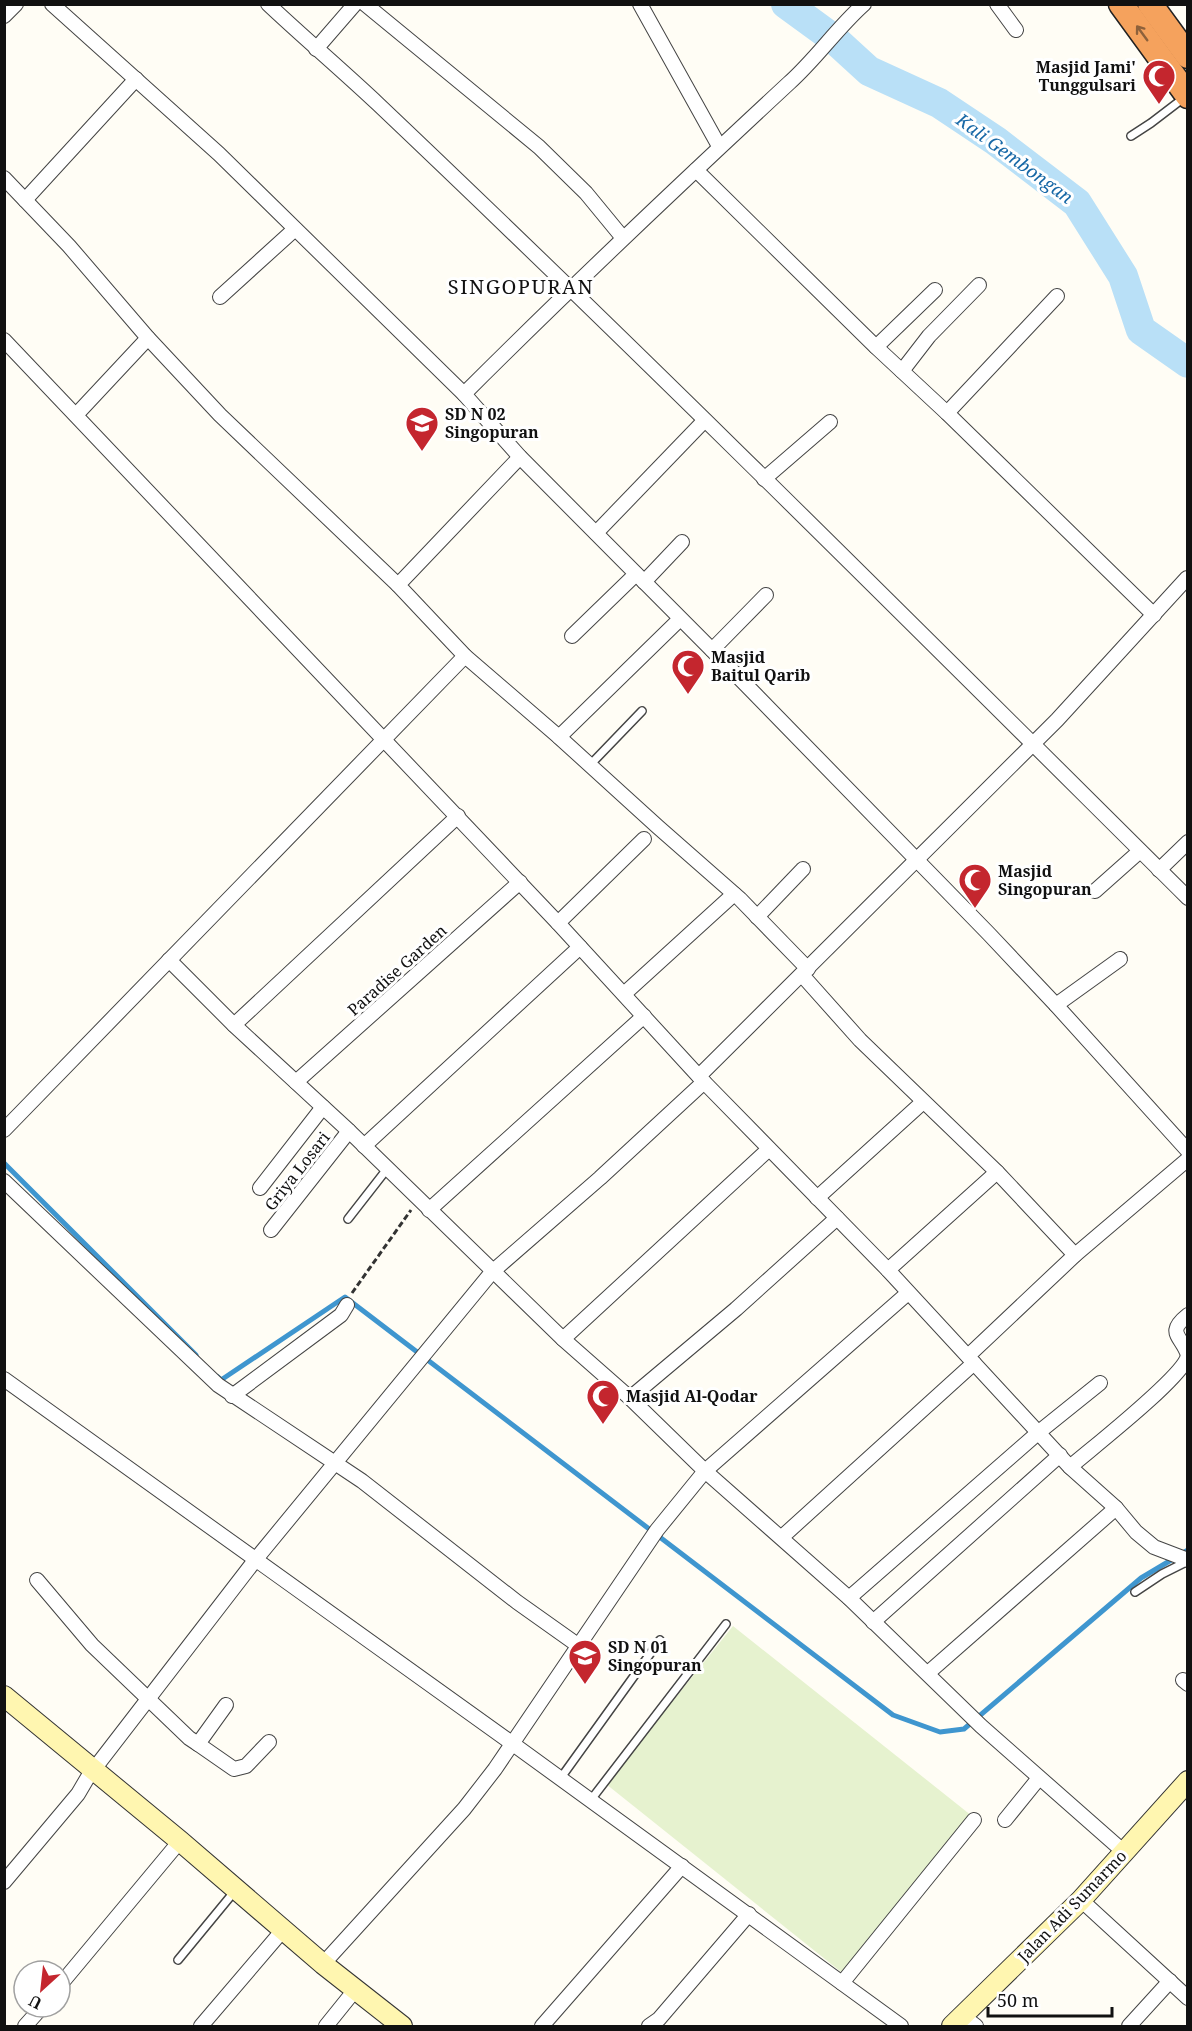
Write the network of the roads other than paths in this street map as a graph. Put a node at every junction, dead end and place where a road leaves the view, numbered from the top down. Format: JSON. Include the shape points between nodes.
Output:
{"nodes":[{"id":1,"x":16,"y":4,"type":"edge"},
{"id":2,"x":52,"y":4,"type":"edge"},
{"id":3,"x":268,"y":4,"type":"edge"},
{"id":4,"x":355,"y":4,"type":"edge"},
{"id":5,"x":365,"y":4,"type":"edge"},
{"id":6,"x":640,"y":4,"type":"edge"},
{"id":7,"x":864,"y":4,"type":"edge"},
{"id":8,"x":997,"y":4,"type":"edge"},
{"id":9,"x":1121,"y":4,"type":"edge"},
{"id":10,"x":1150,"y":4,"type":"edge"},
{"id":11,"x":4,"y":16,"type":"edge"},
{"id":12,"x":1016,"y":30,"type":"dead end"},
{"id":13,"x":316,"y":49,"type":"junction"},
{"id":14,"x":1188,"y":56,"type":"edge"},
{"id":15,"x":136,"y":79,"type":"junction"},
{"id":16,"x":1187,"y":96,"type":"edge"},
{"id":17,"x":1131,"y":136,"type":"dead end"},
{"id":18,"x":720,"y":146,"type":"junction"},
{"id":19,"x":696,"y":170,"type":"junction"},
{"id":20,"x":4,"y":178,"type":"edge"},
{"id":21,"x":26,"y":200,"type":"junction"},
{"id":22,"x":295,"y":228,"type":"junction"},
{"id":23,"x":623,"y":238,"type":"junction"},
{"id":24,"x":979,"y":285,"type":"dead end"},
{"id":25,"x":570,"y":289,"type":"junction"},
{"id":26,"x":935,"y":290,"type":"dead end"},
{"id":27,"x":1057,"y":296,"type":"dead end"},
{"id":28,"x":220,"y":297,"type":"dead end"},
{"id":29,"x":148,"y":338,"type":"junction"},
{"id":30,"x":4,"y":340,"type":"edge"},
{"id":31,"x":876,"y":348,"type":"junction"},
{"id":32,"x":902,"y":371,"type":"junction"},
{"id":33,"x":464,"y":394,"type":"junction"},
{"id":34,"x":947,"y":413,"type":"junction"},
{"id":35,"x":76,"y":415,"type":"junction"},
{"id":36,"x":704,"y":421,"type":"junction"},
{"id":37,"x":830,"y":422,"type":"dead end"},
{"id":38,"x":520,"y":457,"type":"junction"},
{"id":39,"x":764,"y":479,"type":"junction"},
{"id":40,"x":596,"y":533,"type":"junction"},
{"id":41,"x":682,"y":542,"type":"dead end"},
{"id":42,"x":640,"y":578,"type":"junction"},
{"id":43,"x":1187,"y":578,"type":"edge"},
{"id":44,"x":398,"y":585,"type":"junction"},
{"id":45,"x":766,"y":595,"type":"dead end"},
{"id":46,"x":1154,"y":615,"type":"junction"},
{"id":47,"x":680,"y":619,"type":"junction"},
{"id":48,"x":572,"y":636,"type":"dead end"},
{"id":49,"x":712,"y":650,"type":"junction"},
{"id":50,"x":465,"y":656,"type":"junction"},
{"id":51,"x":642,"y":711,"type":"dead end"},
{"id":52,"x":560,"y":738,"type":"junction"},
{"id":53,"x":383,"y":741,"type":"junction"},
{"id":54,"x":1033,"y":743,"type":"junction"},
{"id":55,"x":590,"y":765,"type":"junction"},
{"id":56,"x":458,"y":816,"type":"junction"},
{"id":57,"x":644,"y":839,"type":"dead end"},
{"id":58,"x":1188,"y":842,"type":"edge"},
{"id":59,"x":1140,"y":851,"type":"junction"},
{"id":60,"x":915,"y":859,"type":"junction"},
{"id":61,"x":803,"y":869,"type":"dead end"},
{"id":62,"x":1159,"y":870,"type":"junction"},
{"id":63,"x":520,"y":882,"type":"junction"},
{"id":64,"x":1095,"y":891,"type":"dead end"},
{"id":65,"x":734,"y":894,"type":"junction"},
{"id":66,"x":1188,"y":898,"type":"edge"},
{"id":67,"x":757,"y":917,"type":"junction"},
{"id":68,"x":558,"y":923,"type":"junction"},
{"id":69,"x":580,"y":947,"type":"junction"},
{"id":70,"x":1120,"y":959,"type":"dead end"},
{"id":71,"x":169,"y":960,"type":"junction"},
{"id":72,"x":805,"y":972,"type":"junction"},
{"id":73,"x":624,"y":994,"type":"junction"},
{"id":74,"x":1056,"y":1005,"type":"junction"},
{"id":75,"x":644,"y":1016,"type":"junction"},
{"id":76,"x":234,"y":1025,"type":"junction"},
{"id":77,"x":701,"y":1078,"type":"junction"},
{"id":78,"x":296,"y":1082,"type":"junction"},
{"id":79,"x":923,"y":1102,"type":"junction"},
{"id":80,"x":323,"y":1107,"type":"junction"},
{"id":81,"x":4,"y":1130,"type":"edge"},
{"id":82,"x":349,"y":1131,"type":"junction"},
{"id":83,"x":364,"y":1146,"type":"junction"},
{"id":84,"x":769,"y":1149,"type":"junction"},
{"id":85,"x":1188,"y":1151,"type":"edge"},
{"id":86,"x":1188,"y":1159,"type":"edge"},
{"id":87,"x":387,"y":1169,"type":"junction"},
{"id":88,"x":997,"y":1172,"type":"junction"},
{"id":89,"x":4,"y":1181,"type":"edge"},
{"id":90,"x":260,"y":1188,"type":"dead end"},
{"id":91,"x":817,"y":1198,"type":"junction"},
{"id":92,"x":429,"y":1210,"type":"junction"},
{"id":93,"x":837,"y":1218,"type":"junction"},
{"id":94,"x":348,"y":1219,"type":"dead end"},
{"id":95,"x":271,"y":1230,"type":"dead end"},
{"id":96,"x":1075,"y":1255,"type":"junction"},
{"id":97,"x":888,"y":1270,"type":"junction"},
{"id":98,"x":492,"y":1272,"type":"junction"},
{"id":99,"x":908,"y":1293,"type":"junction"},
{"id":100,"x":349,"y":1299,"type":"road end"},
{"id":101,"x":1188,"y":1315,"type":"edge"},
{"id":102,"x":563,"y":1339,"type":"junction"},
{"id":103,"x":1188,"y":1355,"type":"edge"},
{"id":104,"x":971,"y":1359,"type":"junction"},
{"id":105,"x":4,"y":1379,"type":"edge"},
{"id":106,"x":1100,"y":1383,"type":"dead end"},
{"id":107,"x":232,"y":1396,"type":"junction"},
{"id":108,"x":630,"y":1398,"type":"junction"},
{"id":109,"x":1039,"y":1432,"type":"junction"},
{"id":110,"x":1060,"y":1455,"type":"junction"},
{"id":111,"x":335,"y":1462,"type":"junction"},
{"id":112,"x":1070,"y":1467,"type":"junction"},
{"id":113,"x":705,"y":1471,"type":"junction"},
{"id":114,"x":1116,"y":1508,"type":"junction"},
{"id":115,"x":782,"y":1537,"type":"junction"},
{"id":116,"x":1182,"y":1558,"type":"edge"},
{"id":117,"x":256,"y":1559,"type":"junction"},
{"id":118,"x":37,"y":1580,"type":"dead end"},
{"id":119,"x":1135,"y":1592,"type":"dead end"},
{"id":120,"x":849,"y":1598,"type":"junction"},
{"id":121,"x":873,"y":1622,"type":"junction"},
{"id":122,"x":726,"y":1624,"type":"dead end"},
{"id":123,"x":660,"y":1640,"type":"dead end"},
{"id":124,"x":579,"y":1646,"type":"junction"},
{"id":125,"x":928,"y":1673,"type":"junction"},
{"id":126,"x":4,"y":1696,"type":"edge"},
{"id":127,"x":150,"y":1699,"type":"junction"},
{"id":128,"x":226,"y":1705,"type":"dead end"},
{"id":129,"x":269,"y":1742,"type":"dead end"},
{"id":130,"x":198,"y":1744,"type":"junction"},
{"id":131,"x":513,"y":1744,"type":"junction"},
{"id":132,"x":94,"y":1770,"type":"junction"},
{"id":133,"x":1039,"y":1778,"type":"junction"},
{"id":134,"x":560,"y":1779,"type":"junction"},
{"id":135,"x":1188,"y":1781,"type":"edge"},
{"id":136,"x":590,"y":1801,"type":"junction"},
{"id":137,"x":974,"y":1820,"type":"dead end"},
{"id":138,"x":1005,"y":1820,"type":"dead end"},
{"id":139,"x":180,"y":1841,"type":"junction"},
{"id":140,"x":1124,"y":1852,"type":"junction"},
{"id":141,"x":682,"y":1866,"type":"junction"},
{"id":142,"x":4,"y":1882,"type":"edge"},
{"id":143,"x":236,"y":1890,"type":"junction"},
{"id":144,"x":1081,"y":1900,"type":"junction"},
{"id":145,"x":749,"y":1914,"type":"junction"},
{"id":146,"x":283,"y":1930,"type":"junction"},
{"id":147,"x":178,"y":1960,"type":"dead end"},
{"id":148,"x":323,"y":1964,"type":"junction"},
{"id":149,"x":72,"y":1971,"type":"edge"},
{"id":150,"x":1170,"y":1981,"type":"junction"},
{"id":151,"x":842,"y":1983,"type":"junction"},
{"id":152,"x":355,"y":1990,"type":"junction"},
{"id":153,"x":1188,"y":1998,"type":"edge"},
{"id":154,"x":964,"y":2023,"type":"edge"},
{"id":155,"x":201,"y":2026,"type":"edge"},
{"id":156,"x":326,"y":2026,"type":"edge"},
{"id":157,"x":402,"y":2026,"type":"edge"},
{"id":158,"x":542,"y":2026,"type":"edge"},
{"id":159,"x":649,"y":2026,"type":"edge"},
{"id":160,"x":902,"y":2026,"type":"edge"},
{"id":161,"x":1130,"y":2026,"type":"edge"}],
"edges":[{"from":1,"to":11,"type":"street"},
{"from":2,"to":15,"type":"street"},
{"from":3,"to":13,"type":"street"},
{"from":4,"to":13,"type":"street"},
{"from":5,"to":23,"type":"street","via":[[539,147],[586,193]]},
{"from":6,"to":18,"type":"street"},
{"from":7,"to":18,"type":"street","via":[[815,58]]},
{"from":8,"to":12,"type":"street"},
{"from":16,"to":9,"type":"highway","one_way":true},
{"from":10,"to":14,"type":"highway"},
{"from":13,"to":25,"type":"street"},
{"from":15,"to":21,"type":"street"},
{"from":15,"to":22,"type":"street"},
{"from":16,"to":17,"type":"lane"},
{"from":18,"to":19,"type":"street"},
{"from":19,"to":23,"type":"street"},
{"from":19,"to":31,"type":"street"},
{"from":20,"to":21,"type":"street"},
{"from":21,"to":29,"type":"street"},
{"from":22,"to":28,"type":"street"},
{"from":22,"to":33,"type":"street"},
{"from":23,"to":25,"type":"street"},
{"from":24,"to":32,"type":"street","via":[[929,336]]},
{"from":25,"to":33,"type":"street"},
{"from":25,"to":36,"type":"street"},
{"from":26,"to":31,"type":"street"},
{"from":27,"to":34,"type":"street"},
{"from":29,"to":35,"type":"street"},
{"from":29,"to":44,"type":"street","via":[[259,454]]},
{"from":30,"to":35,"type":"street"},
{"from":31,"to":32,"type":"street"},
{"from":32,"to":34,"type":"street"},
{"from":33,"to":38,"type":"street"},
{"from":34,"to":46,"type":"street"},
{"from":35,"to":53,"type":"street"},
{"from":36,"to":39,"type":"street"},
{"from":36,"to":40,"type":"street"},
{"from":37,"to":39,"type":"street"},
{"from":38,"to":40,"type":"street"},
{"from":38,"to":44,"type":"street"},
{"from":39,"to":54,"type":"street"},
{"from":40,"to":42,"type":"street"},
{"from":41,"to":42,"type":"street"},
{"from":42,"to":47,"type":"street"},
{"from":42,"to":48,"type":"street"},
{"from":43,"to":46,"type":"street"},
{"from":44,"to":50,"type":"street"},
{"from":45,"to":49,"type":"street"},
{"from":46,"to":54,"type":"street"},
{"from":47,"to":49,"type":"street"},
{"from":47,"to":52,"type":"street"},
{"from":49,"to":60,"type":"street"},
{"from":50,"to":52,"type":"street"},
{"from":50,"to":53,"type":"street"},
{"from":51,"to":55,"type":"lane"},
{"from":52,"to":55,"type":"street"},
{"from":53,"to":56,"type":"street"},
{"from":53,"to":71,"type":"street"},
{"from":54,"to":59,"type":"street"},
{"from":54,"to":60,"type":"street"},
{"from":55,"to":65,"type":"street"},
{"from":56,"to":63,"type":"street"},
{"from":56,"to":76,"type":"street"},
{"from":57,"to":68,"type":"street"},
{"from":58,"to":62,"type":"street"},
{"from":59,"to":62,"type":"street"},
{"from":59,"to":64,"type":"street"},
{"from":60,"to":72,"type":"street"},
{"from":60,"to":74,"type":"street"},
{"from":61,"to":67,"type":"street"},
{"from":62,"to":66,"type":"street"},
{"from":63,"to":68,"type":"street"},
{"from":63,"to":78,"type":"street","name":"Paradise Garden"},
{"from":65,"to":67,"type":"street"},
{"from":65,"to":73,"type":"street"},
{"from":67,"to":72,"type":"street"},
{"from":68,"to":69,"type":"street"},
{"from":69,"to":73,"type":"street"},
{"from":69,"to":83,"type":"street"},
{"from":70,"to":74,"type":"street"},
{"from":71,"to":76,"type":"street"},
{"from":71,"to":81,"type":"street"},
{"from":72,"to":77,"type":"street"},
{"from":72,"to":79,"type":"street","via":[[860,1040]]},
{"from":73,"to":75,"type":"street"},
{"from":74,"to":85,"type":"street"},
{"from":75,"to":77,"type":"street"},
{"from":75,"to":92,"type":"street"},
{"from":76,"to":78,"type":"street"},
{"from":77,"to":84,"type":"street"},
{"from":77,"to":98,"type":"street","via":[[600,1178]]},
{"from":78,"to":80,"type":"street"},
{"from":79,"to":88,"type":"street"},
{"from":79,"to":91,"type":"street"},
{"from":80,"to":82,"type":"street"},
{"from":80,"to":90,"type":"street"},
{"from":82,"to":83,"type":"street"},
{"from":82,"to":95,"type":"street","name":"Griya Losari"},
{"from":83,"to":87,"type":"street"},
{"from":84,"to":91,"type":"street"},
{"from":84,"to":102,"type":"street"},
{"from":86,"to":96,"type":"street"},
{"from":87,"to":92,"type":"street"},
{"from":87,"to":94,"type":"lane"},
{"from":88,"to":96,"type":"street"},
{"from":88,"to":97,"type":"street"},
{"from":89,"to":107,"type":"street"},
{"from":91,"to":93,"type":"street"},
{"from":92,"to":98,"type":"street"},
{"from":93,"to":97,"type":"street"},
{"from":93,"to":108,"type":"street"},
{"from":96,"to":104,"type":"street"},
{"from":97,"to":99,"type":"street"},
{"from":98,"to":102,"type":"street"},
{"from":98,"to":111,"type":"street"},
{"from":99,"to":104,"type":"street"},
{"from":99,"to":113,"type":"street"},
{"from":100,"to":107,"type":"street","via":[[341,1316]]},
{"from":101,"to":103,"type":"street","via":[[1180,1321],[1176,1332]]},
{"from":102,"to":108,"type":"street"},
{"from":103,"to":112,"type":"street","via":[[1183,1368],[1162,1388]]},
{"from":104,"to":109,"type":"street"},
{"from":104,"to":115,"type":"street"},
{"from":105,"to":117,"type":"street"},
{"from":106,"to":109,"type":"street"},
{"from":107,"to":111,"type":"street"},
{"from":108,"to":113,"type":"street"},
{"from":109,"to":110,"type":"street"},
{"from":109,"to":120,"type":"street"},
{"from":110,"to":112,"type":"street"},
{"from":110,"to":121,"type":"street"},
{"from":111,"to":117,"type":"street"},
{"from":111,"to":124,"type":"street"},
{"from":112,"to":114,"type":"street"},
{"from":113,"to":115,"type":"street"},
{"from":113,"to":124,"type":"street","via":[[657,1530]]},
{"from":114,"to":116,"type":"street","via":[[1154,1547]]},
{"from":114,"to":125,"type":"street"},
{"from":115,"to":120,"type":"street"},
{"from":116,"to":119,"type":"lane"},
{"from":117,"to":127,"type":"street"},
{"from":117,"to":131,"type":"street"},
{"from":118,"to":127,"type":"street","via":[[92,1645]]},
{"from":120,"to":121,"type":"street"},
{"from":121,"to":125,"type":"street"},
{"from":122,"to":136,"type":"lane"},
{"from":123,"to":134,"type":"lane"},
{"from":124,"to":131,"type":"street"},
{"from":125,"to":133,"type":"street"},
{"from":126,"to":132,"type":"street"},
{"from":127,"to":130,"type":"street"},
{"from":127,"to":132,"type":"street"},
{"from":128,"to":130,"type":"street"},
{"from":129,"to":130,"type":"street","via":[[246,1766],[234,1769]]},
{"from":131,"to":134,"type":"street"},
{"from":131,"to":148,"type":"street","via":[[464,1809]]},
{"from":132,"to":139,"type":"street"},
{"from":132,"to":142,"type":"street"},
{"from":133,"to":138,"type":"street"},
{"from":133,"to":140,"type":"street"},
{"from":134,"to":136,"type":"street"},
{"from":135,"to":140,"type":"street","name":"Jalan Adi Sumarmo"},
{"from":136,"to":141,"type":"street"},
{"from":137,"to":151,"type":"street"},
{"from":139,"to":143,"type":"street"},
{"from":139,"to":149,"type":"street"},
{"from":140,"to":144,"type":"street","name":"Jalan Adi Sumarmo"},
{"from":141,"to":145,"type":"street"},
{"from":141,"to":158,"type":"street"},
{"from":143,"to":146,"type":"street"},
{"from":143,"to":147,"type":"lane"},
{"from":144,"to":150,"type":"street"},
{"from":144,"to":154,"type":"street","name":"Jalan Adi Sumarmo"},
{"from":145,"to":151,"type":"street"},
{"from":145,"to":159,"type":"street"},
{"from":146,"to":148,"type":"street"},
{"from":146,"to":155,"type":"street"},
{"from":148,"to":152,"type":"street"},
{"from":150,"to":153,"type":"street"},
{"from":150,"to":161,"type":"street"},
{"from":151,"to":160,"type":"street"},
{"from":152,"to":156,"type":"street"},
{"from":152,"to":157,"type":"street"}]}
